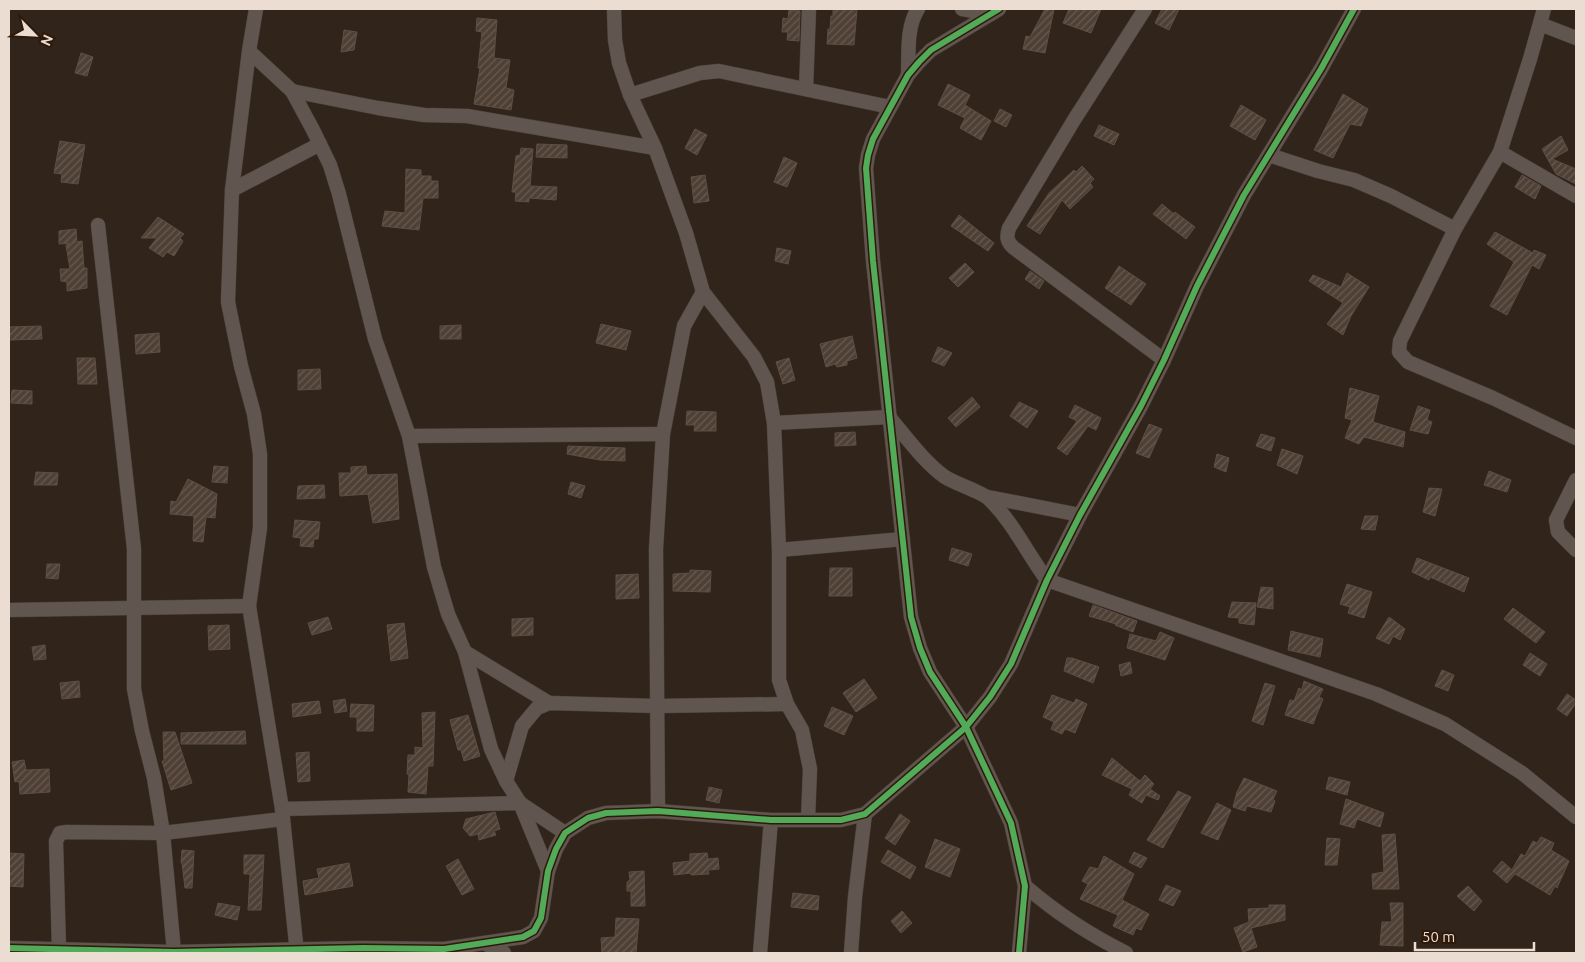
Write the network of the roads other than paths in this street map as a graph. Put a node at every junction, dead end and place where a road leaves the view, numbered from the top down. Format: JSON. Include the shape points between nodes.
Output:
{"nodes":[{"id":1,"x":256,"y":9,"type":"edge"},
{"id":2,"x":614,"y":9,"type":"edge"},
{"id":3,"x":809,"y":9,"type":"edge"},
{"id":4,"x":918,"y":9,"type":"edge"},
{"id":5,"x":962,"y":9,"type":"edge"},
{"id":6,"x":1145,"y":9,"type":"edge"},
{"id":7,"x":1354,"y":9,"type":"edge"},
{"id":8,"x":1544,"y":9,"type":"edge"},
{"id":9,"x":995,"y":11,"type":"edge"},
{"id":10,"x":1540,"y":24,"type":"junction"},
{"id":11,"x":1576,"y":38,"type":"edge"},
{"id":12,"x":249,"y":51,"type":"junction"},
{"id":13,"x":908,"y":75,"type":"junction"},
{"id":14,"x":806,"y":89,"type":"junction"},
{"id":15,"x":292,"y":91,"type":"junction"},
{"id":16,"x":630,"y":95,"type":"junction"},
{"id":17,"x":890,"y":107,"type":"junction"},
{"id":18,"x":320,"y":144,"type":"junction"},
{"id":19,"x":655,"y":148,"type":"junction"},
{"id":20,"x":1500,"y":152,"type":"junction"},
{"id":21,"x":1269,"y":155,"type":"junction"},
{"id":22,"x":232,"y":190,"type":"junction"},
{"id":23,"x":1576,"y":196,"type":"edge"},
{"id":24,"x":98,"y":225,"type":"dead end"},
{"id":25,"x":1455,"y":229,"type":"junction"},
{"id":26,"x":703,"y":292,"type":"junction"},
{"id":27,"x":1164,"y":360,"type":"junction"},
{"id":28,"x":890,"y":417,"type":"junction"},
{"id":29,"x":774,"y":423,"type":"junction"},
{"id":30,"x":663,"y":434,"type":"junction"},
{"id":31,"x":409,"y":436,"type":"junction"},
{"id":32,"x":1576,"y":438,"type":"edge"},
{"id":33,"x":1576,"y":480,"type":"edge"},
{"id":34,"x":988,"y":497,"type":"junction"},
{"id":35,"x":1080,"y":515,"type":"junction"},
{"id":36,"x":903,"y":539,"type":"junction"},
{"id":37,"x":779,"y":550,"type":"junction"},
{"id":38,"x":1576,"y":550,"type":"edge"},
{"id":39,"x":1047,"y":580,"type":"junction"},
{"id":40,"x":249,"y":606,"type":"junction"},
{"id":41,"x":133,"y":609,"type":"junction"},
{"id":42,"x":9,"y":610,"type":"edge"},
{"id":43,"x":465,"y":652,"type":"junction"},
{"id":44,"x":549,"y":703,"type":"junction"},
{"id":45,"x":787,"y":704,"type":"junction"},
{"id":46,"x":657,"y":706,"type":"junction"},
{"id":47,"x":966,"y":727,"type":"junction"},
{"id":48,"x":506,"y":781,"type":"junction"},
{"id":49,"x":520,"y":803,"type":"junction"},
{"id":50,"x":658,"y":811,"type":"junction"},
{"id":51,"x":283,"y":814,"type":"junction"},
{"id":52,"x":865,"y":814,"type":"junction"},
{"id":53,"x":1576,"y":816,"type":"edge"},
{"id":54,"x":808,"y":819,"type":"junction"},
{"id":55,"x":771,"y":820,"type":"junction"},
{"id":56,"x":163,"y":833,"type":"junction"},
{"id":57,"x":565,"y":833,"type":"junction"},
{"id":58,"x":548,"y":871,"type":"junction"},
{"id":59,"x":1024,"y":886,"type":"junction"},
{"id":60,"x":484,"y":943,"type":"junction"},
{"id":61,"x":9,"y":948,"type":"edge"},
{"id":62,"x":59,"y":949,"type":"junction"},
{"id":63,"x":296,"y":951,"type":"edge"},
{"id":64,"x":446,"y":951,"type":"edge"},
{"id":65,"x":174,"y":952,"type":"junction"},
{"id":66,"x":504,"y":953,"type":"edge"},
{"id":67,"x":760,"y":953,"type":"edge"},
{"id":68,"x":851,"y":953,"type":"edge"},
{"id":69,"x":1019,"y":953,"type":"edge"},
{"id":70,"x":1126,"y":953,"type":"edge"}],
"edges":[{"from":1,"to":12,"type":"street"},
{"from":2,"to":16,"type":"street","via":[[619,63]]},
{"from":3,"to":14,"type":"street"},
{"from":4,"to":13,"type":"street","via":[[910,30]]},
{"from":5,"to":9,"type":"street"},
{"from":6,"to":27,"type":"street","via":[[1069,128],[1007,236],[1008,243]]},
{"from":7,"to":21,"type":"street"},
{"from":8,"to":10,"type":"street"},
{"from":9,"to":13,"type":"street","via":[[931,50]]},
{"from":10,"to":11,"type":"street"},
{"from":10,"to":20,"type":"street"},
{"from":12,"to":15,"type":"street"},
{"from":12,"to":22,"type":"street"},
{"from":13,"to":17,"type":"street"},
{"from":14,"to":16,"type":"street","via":[[719,70]]},
{"from":14,"to":17,"type":"street"},
{"from":15,"to":18,"type":"street"},
{"from":15,"to":19,"type":"street","via":[[378,108],[424,115],[467,116]]},
{"from":16,"to":19,"type":"street"},
{"from":17,"to":28,"type":"street","via":[[873,139],[866,168]]},
{"from":18,"to":22,"type":"street"},
{"from":18,"to":31,"type":"street","via":[[339,194],[375,339]]},
{"from":19,"to":26,"type":"street","via":[[686,232]]},
{"from":20,"to":23,"type":"street"},
{"from":20,"to":25,"type":"street"},
{"from":21,"to":25,"type":"street","via":[[1354,180]]},
{"from":21,"to":27,"type":"street","via":[[1196,286]]},
{"from":22,"to":40,"type":"street","via":[[228,302],[260,454],[260,528]]},
{"from":24,"to":41,"type":"street","via":[[134,549]]},
{"from":25,"to":32,"type":"street","via":[[1400,340],[1399,352],[1408,362]]},
{"from":26,"to":29,"type":"street","via":[[754,358],[767,382]]},
{"from":26,"to":30,"type":"street","via":[[684,326]]},
{"from":27,"to":35,"type":"street"},
{"from":28,"to":29,"type":"street"},
{"from":28,"to":34,"type":"street","via":[[916,450],[944,476]]},
{"from":28,"to":36,"type":"street"},
{"from":29,"to":37,"type":"street"},
{"from":30,"to":31,"type":"street"},
{"from":30,"to":46,"type":"street","via":[[656,549]]},
{"from":31,"to":43,"type":"street","via":[[434,567],[448,614]]},
{"from":33,"to":38,"type":"street","via":[[1556,520],[1558,532]]},
{"from":34,"to":35,"type":"street"},
{"from":34,"to":39,"type":"street"},
{"from":35,"to":39,"type":"street"},
{"from":36,"to":37,"type":"street"},
{"from":36,"to":47,"type":"street","via":[[912,617],[920,648],[930,672]]},
{"from":37,"to":45,"type":"street","via":[[779,680]]},
{"from":39,"to":47,"type":"street","via":[[1011,664]]},
{"from":39,"to":53,"type":"street","via":[[1376,694],[1445,724],[1522,773]]},
{"from":40,"to":41,"type":"street"},
{"from":40,"to":51,"type":"street"},
{"from":41,"to":42,"type":"street"},
{"from":41,"to":56,"type":"street","via":[[134,689]]},
{"from":43,"to":44,"type":"street"},
{"from":43,"to":48,"type":"street","via":[[491,749]]},
{"from":44,"to":46,"type":"street"},
{"from":44,"to":48,"type":"street","via":[[537,708],[522,726]]},
{"from":45,"to":46,"type":"street"},
{"from":45,"to":54,"type":"street","via":[[802,730],[810,769]]},
{"from":46,"to":50,"type":"street"},
{"from":47,"to":52,"type":"street"},
{"from":47,"to":59,"type":"street","via":[[1011,823]]},
{"from":48,"to":49,"type":"street"},
{"from":49,"to":51,"type":"street"},
{"from":49,"to":57,"type":"street"},
{"from":49,"to":58,"type":"street"},
{"from":50,"to":55,"type":"street"},
{"from":50,"to":57,"type":"street","via":[[606,813],[588,818]]},
{"from":51,"to":56,"type":"street"},
{"from":51,"to":63,"type":"street"},
{"from":52,"to":54,"type":"street","via":[[842,820]]},
{"from":52,"to":68,"type":"street"},
{"from":54,"to":55,"type":"street"},
{"from":55,"to":67,"type":"street"},
{"from":56,"to":62,"type":"street","via":[[60,833],[56,841]]},
{"from":56,"to":65,"type":"street"},
{"from":57,"to":58,"type":"street"},
{"from":58,"to":60,"type":"street","via":[[541,918],[534,931],[523,937]]},
{"from":59,"to":69,"type":"street"},
{"from":59,"to":70,"type":"street","via":[[1082,929]]},
{"from":60,"to":64,"type":"street"},
{"from":60,"to":66,"type":"street"},
{"from":61,"to":62,"type":"street"},
{"from":62,"to":65,"type":"street"},
{"from":63,"to":64,"type":"street","via":[[363,948]]},
{"from":63,"to":65,"type":"street"}]}
